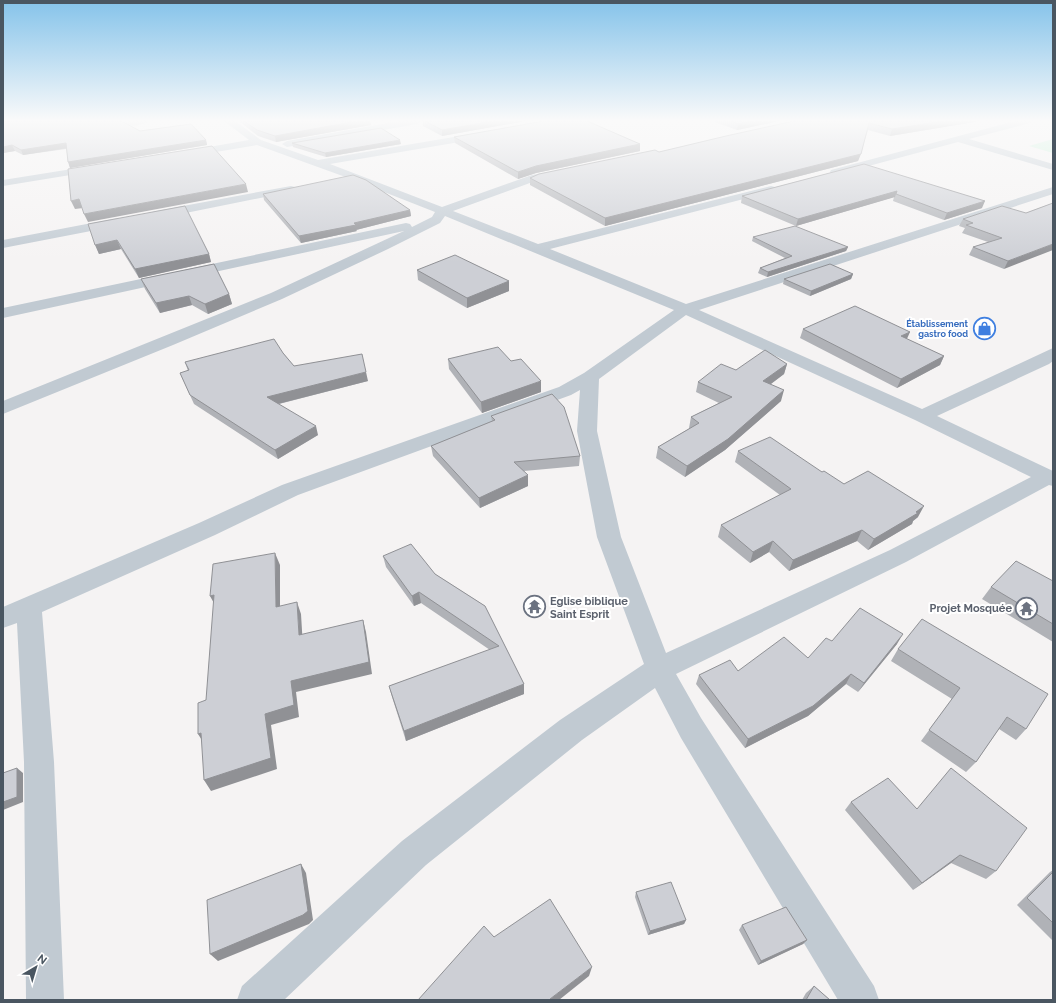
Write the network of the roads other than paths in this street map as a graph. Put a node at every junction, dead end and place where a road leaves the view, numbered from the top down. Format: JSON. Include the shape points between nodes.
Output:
{"nodes":[{"id":1,"x":99,"y":168,"type":"edge"},
{"id":2,"x":331,"y":168,"type":"edge"},
{"id":3,"x":850,"y":168,"type":"edge"},
{"id":4,"x":569,"y":171,"type":"edge"},
{"id":5,"x":825,"y":174,"type":"edge"},
{"id":6,"x":355,"y":177,"type":"junction"},
{"id":7,"x":332,"y":181,"type":"edge"},
{"id":8,"x":3,"y":183,"type":"edge"},
{"id":9,"x":780,"y":186,"type":"edge"},
{"id":10,"x":300,"y":187,"type":"edge"},
{"id":11,"x":1053,"y":190,"type":"edge"},
{"id":12,"x":439,"y":216,"type":"junction"},
{"id":13,"x":144,"y":217,"type":"edge"},
{"id":14,"x":128,"y":220,"type":"edge"},
{"id":15,"x":3,"y":244,"type":"edge"},
{"id":16,"x":537,"y":248,"type":"junction"},
{"id":17,"x":685,"y":309,"type":"junction"},
{"id":18,"x":3,"y":313,"type":"edge"},
{"id":19,"x":1050,"y":359,"type":"edge"},
{"id":20,"x":590,"y":377,"type":"junction"},
{"id":21,"x":3,"y":408,"type":"edge"},
{"id":22,"x":922,"y":416,"type":"junction"},
{"id":23,"x":1050,"y":478,"type":"edge"},
{"id":24,"x":16,"y":612,"type":"edge"},
{"id":25,"x":659,"y":669,"type":"junction"},
{"id":26,"x":45,"y":1000,"type":"edge"},
{"id":27,"x":256,"y":1000,"type":"edge"},
{"id":28,"x":860,"y":1000,"type":"edge"}],
"edges":[{"from":1,"to":8,"type":"street"},
{"from":2,"to":6,"type":"street"},
{"from":3,"to":5,"type":"street"},
{"from":4,"to":12,"type":"street","via":[[536,178]]},
{"from":6,"to":7,"type":"street"},
{"from":6,"to":12,"type":"street"},
{"from":9,"to":16,"type":"street"},
{"from":10,"to":13,"type":"street"},
{"from":11,"to":17,"type":"street"},
{"from":12,"to":16,"type":"street"},
{"from":12,"to":18,"type":"street"},
{"from":12,"to":21,"type":"street","via":[[350,263]]},
{"from":14,"to":15,"type":"street"},
{"from":16,"to":17,"type":"street"},
{"from":17,"to":20,"type":"street"},
{"from":17,"to":22,"type":"street"},
{"from":19,"to":22,"type":"street"},
{"from":20,"to":24,"type":"street","via":[[565,391],[290,490]]},
{"from":20,"to":25,"type":"street","via":[[587,431],[609,536]]},
{"from":22,"to":23,"type":"street"},
{"from":23,"to":25,"type":"street","via":[[898,556]]},
{"from":24,"to":26,"type":"street","via":[[39,762]]},
{"from":25,"to":27,"type":"street","via":[[571,730],[414,853]]},
{"from":25,"to":28,"type":"street","via":[[691,728]]}]}
